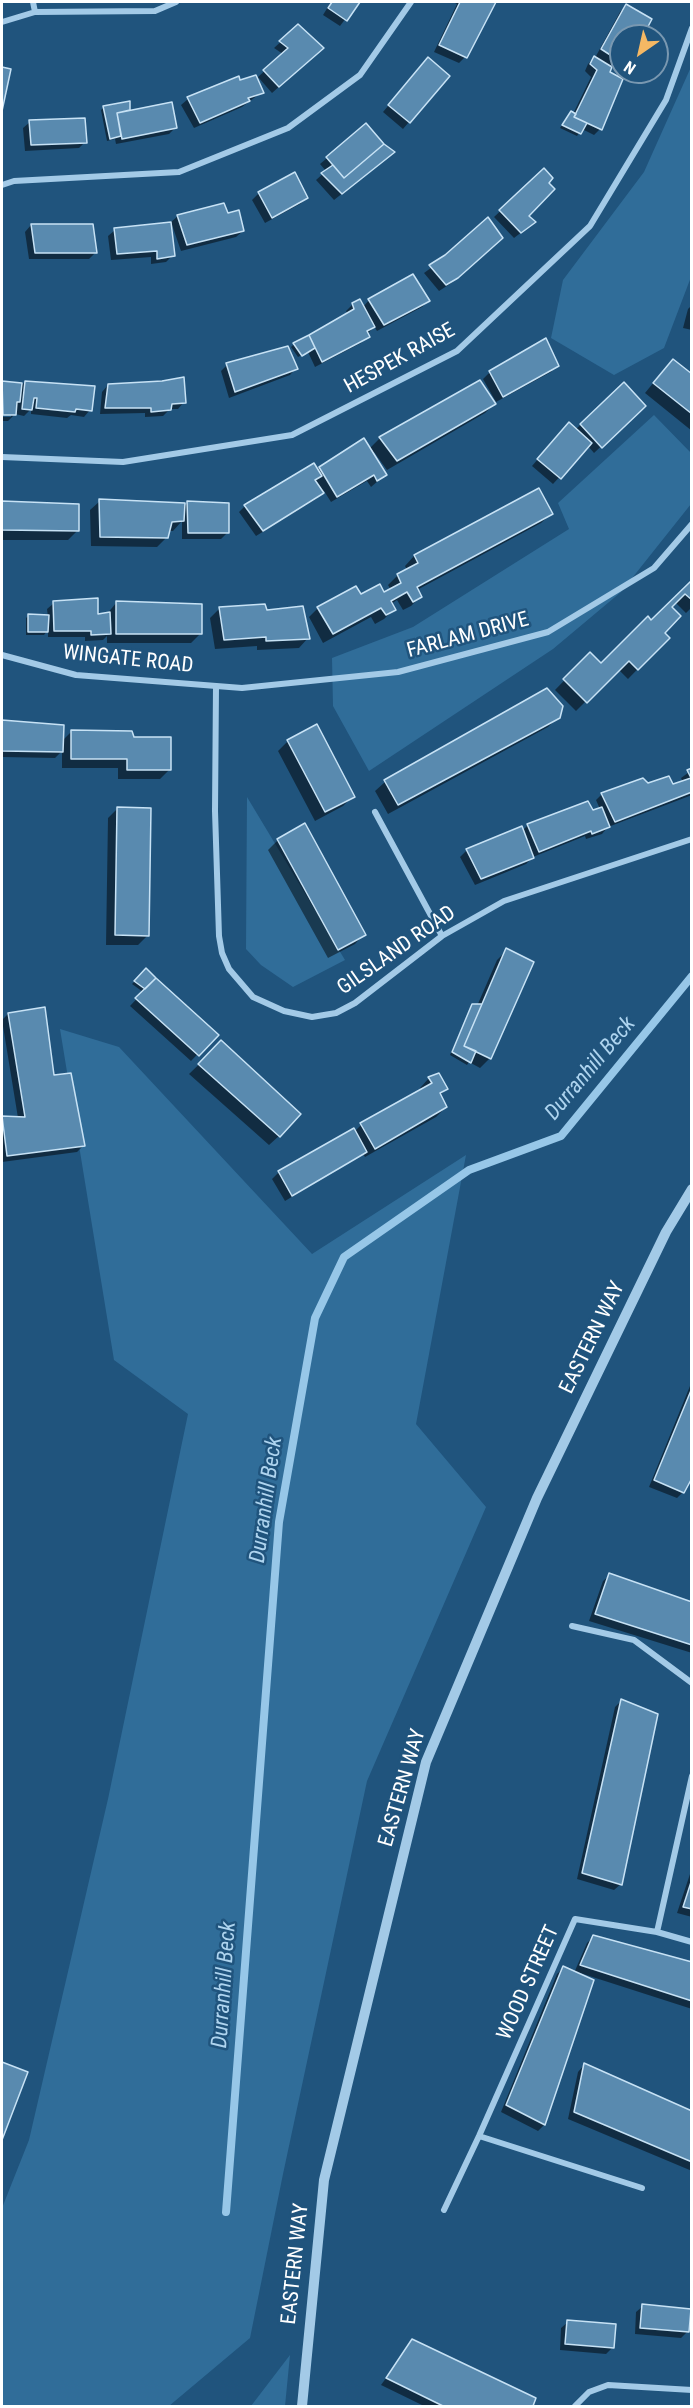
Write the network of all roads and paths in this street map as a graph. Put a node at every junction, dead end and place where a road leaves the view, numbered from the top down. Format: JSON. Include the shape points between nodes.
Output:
{"nodes":[{"id":1,"x":33,"y":2,"type":"edge"},
{"id":2,"x":176,"y":2,"type":"edge"},
{"id":3,"x":411,"y":2,"type":"edge"},
{"id":4,"x":35,"y":12,"type":"junction"},
{"id":5,"x":2,"y":22,"type":"edge"},
{"id":6,"x":692,"y":28,"type":"edge"},
{"id":7,"x":2,"y":185,"type":"edge"},
{"id":8,"x":2,"y":457,"type":"edge"},
{"id":9,"x":692,"y":524,"type":"edge"},
{"id":10,"x":2,"y":655,"type":"edge"},
{"id":11,"x":216,"y":686,"type":"junction"},
{"id":12,"x":375,"y":812,"type":"dead end"},
{"id":13,"x":692,"y":838,"type":"edge"},
{"id":14,"x":442,"y":936,"type":"junction"},
{"id":15,"x":692,"y":1189,"type":"edge"},
{"id":16,"x":572,"y":1626,"type":"dead end"},
{"id":17,"x":692,"y":1683,"type":"edge"},
{"id":18,"x":692,"y":1776,"type":"edge"},
{"id":19,"x":657,"y":1932,"type":"junction"},
{"id":20,"x":692,"y":1942,"type":"edge"},
{"id":21,"x":479,"y":2136,"type":"junction"},
{"id":22,"x":642,"y":2188,"type":"dead end"},
{"id":23,"x":444,"y":2210,"type":"dead end"},
{"id":24,"x":692,"y":2390,"type":"edge"},
{"id":25,"x":302,"y":2406,"type":"edge"},
{"id":26,"x":575,"y":2406,"type":"edge"}],
"edges":[{"from":1,"to":4,"type":"street"},
{"from":2,"to":4,"type":"street","via":[[154,11]]},
{"from":3,"to":7,"type":"street","via":[[360,75],[288,128],[179,172],[14,181]]},
{"from":4,"to":5,"type":"street"},
{"from":6,"to":8,"type":"street","name":"HESPEK RAISE","via":[[666,100],[590,226],[457,351],[292,435],[123,462]]},
{"from":9,"to":11,"type":"street","name":"FARLAM DRIVE","via":[[654,568],[548,632],[398,672],[242,688]]},
{"from":10,"to":11,"type":"street","name":"WINGATE ROAD","via":[[76,675]]},
{"from":11,"to":14,"type":"street","name":"GILSLAND ROAD","via":[[219,936],[230,969],[253,997],[284,1011],[312,1017],[336,1013],[355,1003]]},
{"from":12,"to":14,"type":"street"},
{"from":13,"to":14,"type":"street","name":"GILSLAND ROAD","via":[[504,901]]},
{"from":15,"to":25,"type":"street","name":"EASTERN WAY","via":[[666,1232],[537,1498],[426,1762],[324,2180]]},
{"from":16,"to":17,"type":"street","via":[[634,1640]]},
{"from":18,"to":19,"type":"street"},
{"from":19,"to":20,"type":"street","name":"WOOD STREET"},
{"from":19,"to":21,"type":"street","name":"WOOD STREET","via":[[575,1919]]},
{"from":21,"to":22,"type":"street"},
{"from":21,"to":23,"type":"street","name":"WOOD STREET"},
{"from":24,"to":26,"type":"street","via":[[608,2385],[589,2392]]}]}
